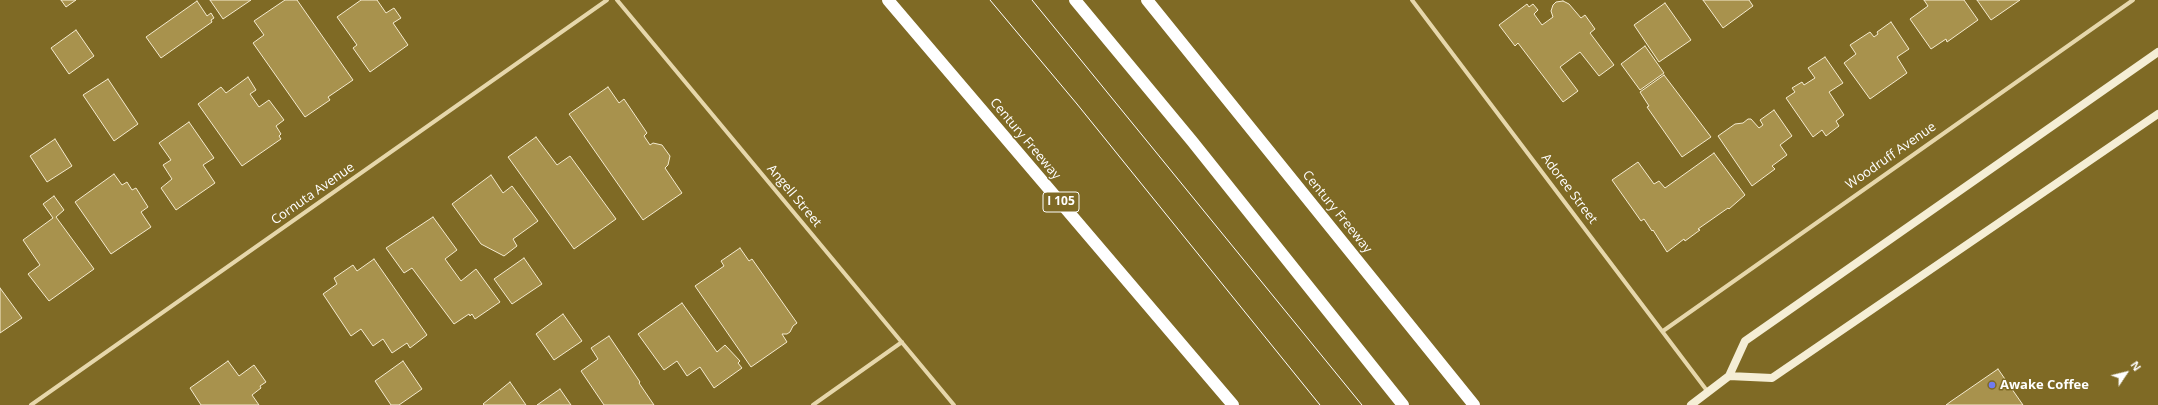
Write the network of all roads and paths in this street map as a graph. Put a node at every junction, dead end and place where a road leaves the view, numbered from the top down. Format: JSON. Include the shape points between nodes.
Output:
{"nodes":[{"id":1,"x":607,"y":0,"type":"edge"},
{"id":2,"x":617,"y":0,"type":"edge"},
{"id":3,"x":888,"y":0,"type":"edge"},
{"id":4,"x":1075,"y":0,"type":"edge"},
{"id":5,"x":1147,"y":0,"type":"edge"},
{"id":6,"x":1412,"y":0,"type":"edge"},
{"id":7,"x":2133,"y":0,"type":"edge"},
{"id":8,"x":2158,"y":52,"type":"edge"},
{"id":9,"x":2158,"y":114,"type":"edge"},
{"id":10,"x":1663,"y":331,"type":"junction"},
{"id":11,"x":902,"y":342,"type":"junction"},
{"id":12,"x":1729,"y":376,"type":"junction"},
{"id":13,"x":1708,"y":392,"type":"junction"},
{"id":14,"x":31,"y":405,"type":"edge"},
{"id":15,"x":813,"y":405,"type":"edge"},
{"id":16,"x":954,"y":405,"type":"edge"},
{"id":17,"x":1233,"y":405,"type":"edge"},
{"id":18,"x":1403,"y":405,"type":"edge"},
{"id":19,"x":1474,"y":405,"type":"edge"},
{"id":20,"x":1691,"y":405,"type":"edge"}],
"edges":[{"from":1,"to":14,"type":"street","name":"Cornuta Avenue"},
{"from":2,"to":11,"type":"street","name":"Angell Street"},
{"from":3,"to":17,"type":"highway","name":"Century Freeway","number":"I 105"},
{"from":4,"to":18,"type":"highway","via":[[1192,141]]},
{"from":5,"to":19,"type":"highway","name":"Century Freeway"},
{"from":6,"to":10,"type":"street","name":"Adoree Street"},
{"from":7,"to":10,"type":"street","name":"Woodruff Avenue"},
{"from":8,"to":12,"type":"main road","via":[[1745,341]]},
{"from":9,"to":12,"type":"main road","via":[[1772,378]]},
{"from":10,"to":13,"type":"street","name":"Adoree Street"},
{"from":11,"to":15,"type":"street"},
{"from":11,"to":16,"type":"street","name":"Angell Street"},
{"from":12,"to":13,"type":"main road"},
{"from":13,"to":20,"type":"main road"}]}
